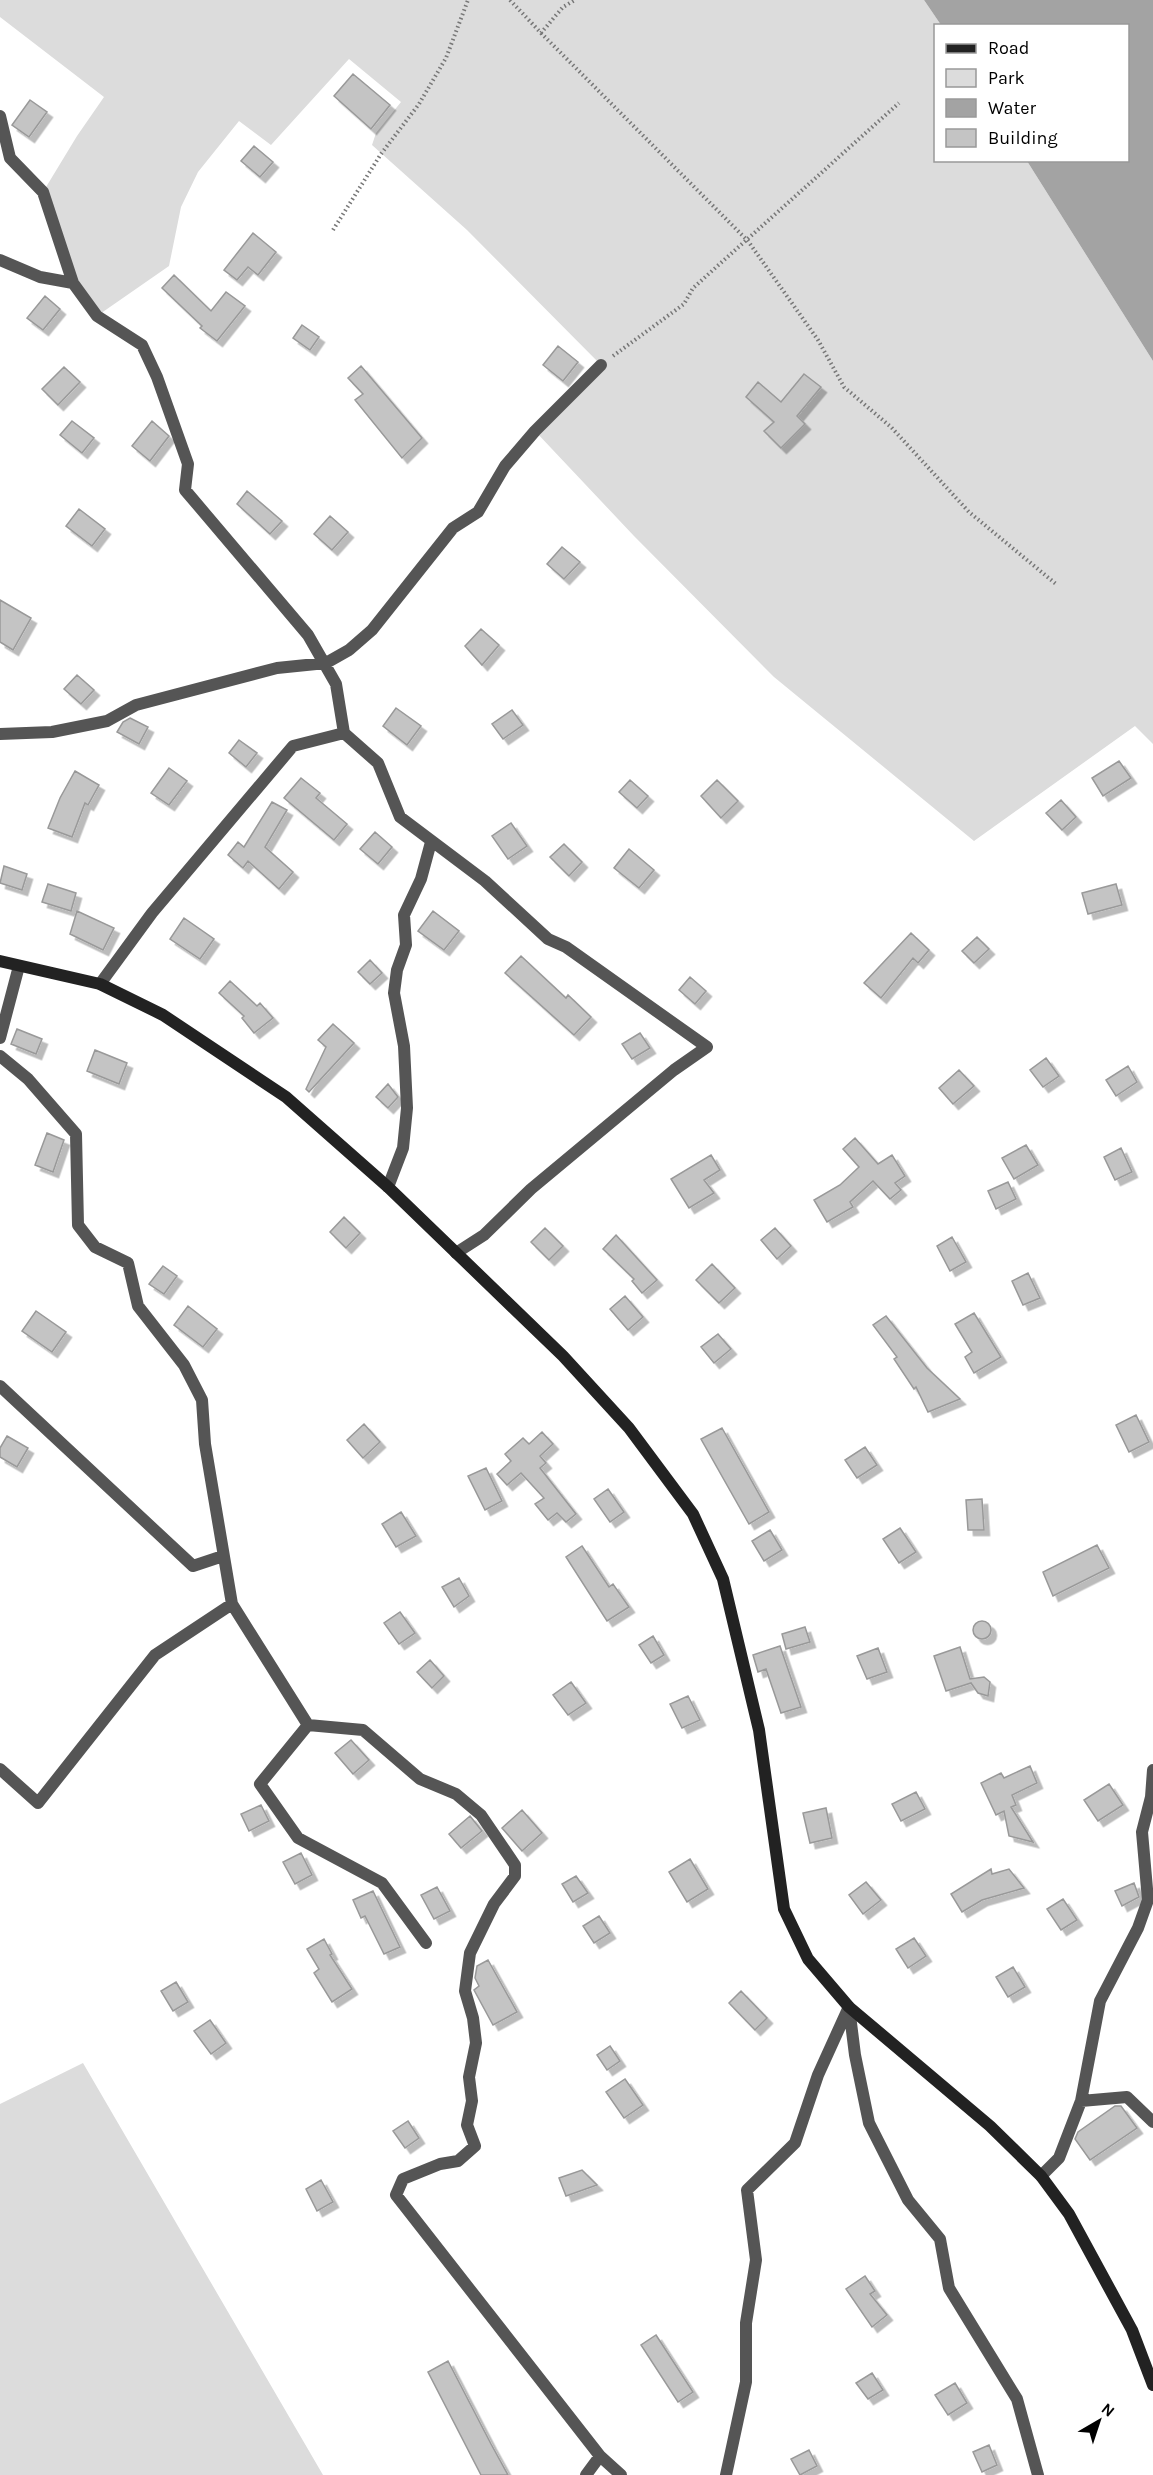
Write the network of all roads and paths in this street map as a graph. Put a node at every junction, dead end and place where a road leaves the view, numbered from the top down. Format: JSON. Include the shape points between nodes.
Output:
{"nodes":[{"id":1,"x":468,"y":0,"type":"edge"},
{"id":2,"x":510,"y":0,"type":"edge"},
{"id":3,"x":574,"y":0,"type":"edge"},
{"id":4,"x":541,"y":33,"type":"junction"},
{"id":5,"x":899,"y":103,"type":"dead end"},
{"id":6,"x":0,"y":116,"type":"edge"},
{"id":7,"x":333,"y":230,"type":"dead end"},
{"id":8,"x":748,"y":241,"type":"junction"},
{"id":9,"x":1,"y":264,"type":"edge"},
{"id":10,"x":73,"y":283,"type":"junction"},
{"id":11,"x":601,"y":365,"type":"joint"},
{"id":12,"x":1056,"y":584,"type":"dead end"},
{"id":13,"x":326,"y":663,"type":"junction"},
{"id":14,"x":344,"y":733,"type":"junction"},
{"id":15,"x":0,"y":734,"type":"edge"},
{"id":16,"x":431,"y":842,"type":"junction"},
{"id":17,"x":0,"y":960,"type":"edge"},
{"id":18,"x":19,"y":966,"type":"junction"},
{"id":19,"x":100,"y":984,"type":"junction"},
{"id":20,"x":0,"y":1038,"type":"edge"},
{"id":21,"x":0,"y":1056,"type":"edge"},
{"id":22,"x":388,"y":1187,"type":"junction"},
{"id":23,"x":456,"y":1252,"type":"junction"},
{"id":24,"x":0,"y":1386,"type":"edge"},
{"id":25,"x":223,"y":1556,"type":"junction"},
{"id":26,"x":232,"y":1604,"type":"junction"},
{"id":27,"x":308,"y":1725,"type":"junction"},
{"id":28,"x":0,"y":1769,"type":"edge"},
{"id":29,"x":1153,"y":1770,"type":"edge"},
{"id":30,"x":426,"y":1943,"type":"dead end"},
{"id":31,"x":849,"y":2007,"type":"junction"},
{"id":32,"x":1081,"y":2101,"type":"junction"},
{"id":33,"x":1153,"y":2122,"type":"edge"},
{"id":34,"x":1041,"y":2176,"type":"junction"},
{"id":35,"x":1153,"y":2385,"type":"edge"},
{"id":36,"x":600,"y":2456,"type":"junction"},
{"id":37,"x":586,"y":2475,"type":"edge"},
{"id":38,"x":621,"y":2475,"type":"edge"},
{"id":39,"x":726,"y":2475,"type":"edge"},
{"id":40,"x":1038,"y":2475,"type":"edge"}],
"edges":[{"from":1,"to":7,"type":"path","via":[[446,58],[419,104],[381,154]]},
{"from":2,"to":4,"type":"path"},
{"from":3,"to":4,"type":"path"},
{"from":4,"to":8,"type":"path"},
{"from":5,"to":8,"type":"path"},
{"from":6,"to":10,"type":"street","via":[[10,158],[43,192]]},
{"from":8,"to":11,"type":"path","via":[[693,288],[684,304]]},
{"from":8,"to":12,"type":"path","via":[[818,340],[844,387],[891,427],[969,512]]},
{"from":9,"to":10,"type":"street","via":[[40,278]]},
{"from":10,"to":13,"type":"street","via":[[97,316],[142,345],[188,464],[185,490],[308,635]]},
{"from":11,"to":13,"type":"street","via":[[505,466],[478,512],[453,528],[372,630]]},
{"from":13,"to":14,"type":"street","via":[[336,684]]},
{"from":13,"to":15,"type":"street","via":[[277,668],[136,705],[107,721],[52,732]]},
{"from":14,"to":16,"type":"street","via":[[378,763],[400,817]]},
{"from":14,"to":19,"type":"street","via":[[293,746],[152,913]]},
{"from":16,"to":22,"type":"street","via":[[421,879],[404,915],[406,945],[394,993],[404,1046],[407,1108],[403,1148]]},
{"from":16,"to":23,"type":"street","via":[[486,881],[548,939],[566,947],[707,1047],[531,1189],[484,1235]]},
{"from":17,"to":18,"type":"main road"},
{"from":18,"to":19,"type":"main road"},
{"from":18,"to":20,"type":"street"},
{"from":19,"to":22,"type":"main road","via":[[163,1015],[286,1097]]},
{"from":21,"to":25,"type":"street","via":[[28,1079],[76,1134],[78,1224],[94,1247],[128,1263],[138,1306],[184,1365],[202,1400],[204,1444]]},
{"from":22,"to":23,"type":"main road"},
{"from":23,"to":31,"type":"main road","via":[[563,1356],[629,1428],[693,1514],[723,1579],[759,1730],[784,1909],[808,1959]]},
{"from":24,"to":25,"type":"street","via":[[193,1566]]},
{"from":25,"to":26,"type":"street"},
{"from":26,"to":27,"type":"street"},
{"from":26,"to":28,"type":"street","via":[[154,1655],[38,1803]]},
{"from":27,"to":30,"type":"street","via":[[260,1784],[298,1838],[382,1883]]},
{"from":27,"to":36,"type":"street","via":[[363,1730],[420,1779],[456,1794],[480,1815],[515,1865],[515,1876],[494,1904],[470,1953],[465,1991],[476,2043],[469,2077],[472,2101],[467,2125],[475,2146],[458,2161],[403,2179],[396,2195]]},
{"from":29,"to":32,"type":"street","via":[[1142,1832],[1148,1900],[1100,2001]]},
{"from":31,"to":34,"type":"main road","via":[[990,2126]]},
{"from":31,"to":39,"type":"street","via":[[818,2075],[795,2144],[747,2190],[756,2260],[746,2324],[746,2382]]},
{"from":31,"to":40,"type":"street","via":[[869,2123],[908,2200],[940,2239],[949,2288],[1017,2399]]},
{"from":32,"to":33,"type":"street","via":[[1127,2097]]},
{"from":32,"to":34,"type":"street","via":[[1059,2158]]},
{"from":34,"to":35,"type":"main road","via":[[1069,2214],[1132,2330]]},
{"from":36,"to":37,"type":"street"},
{"from":36,"to":38,"type":"street"}]}
